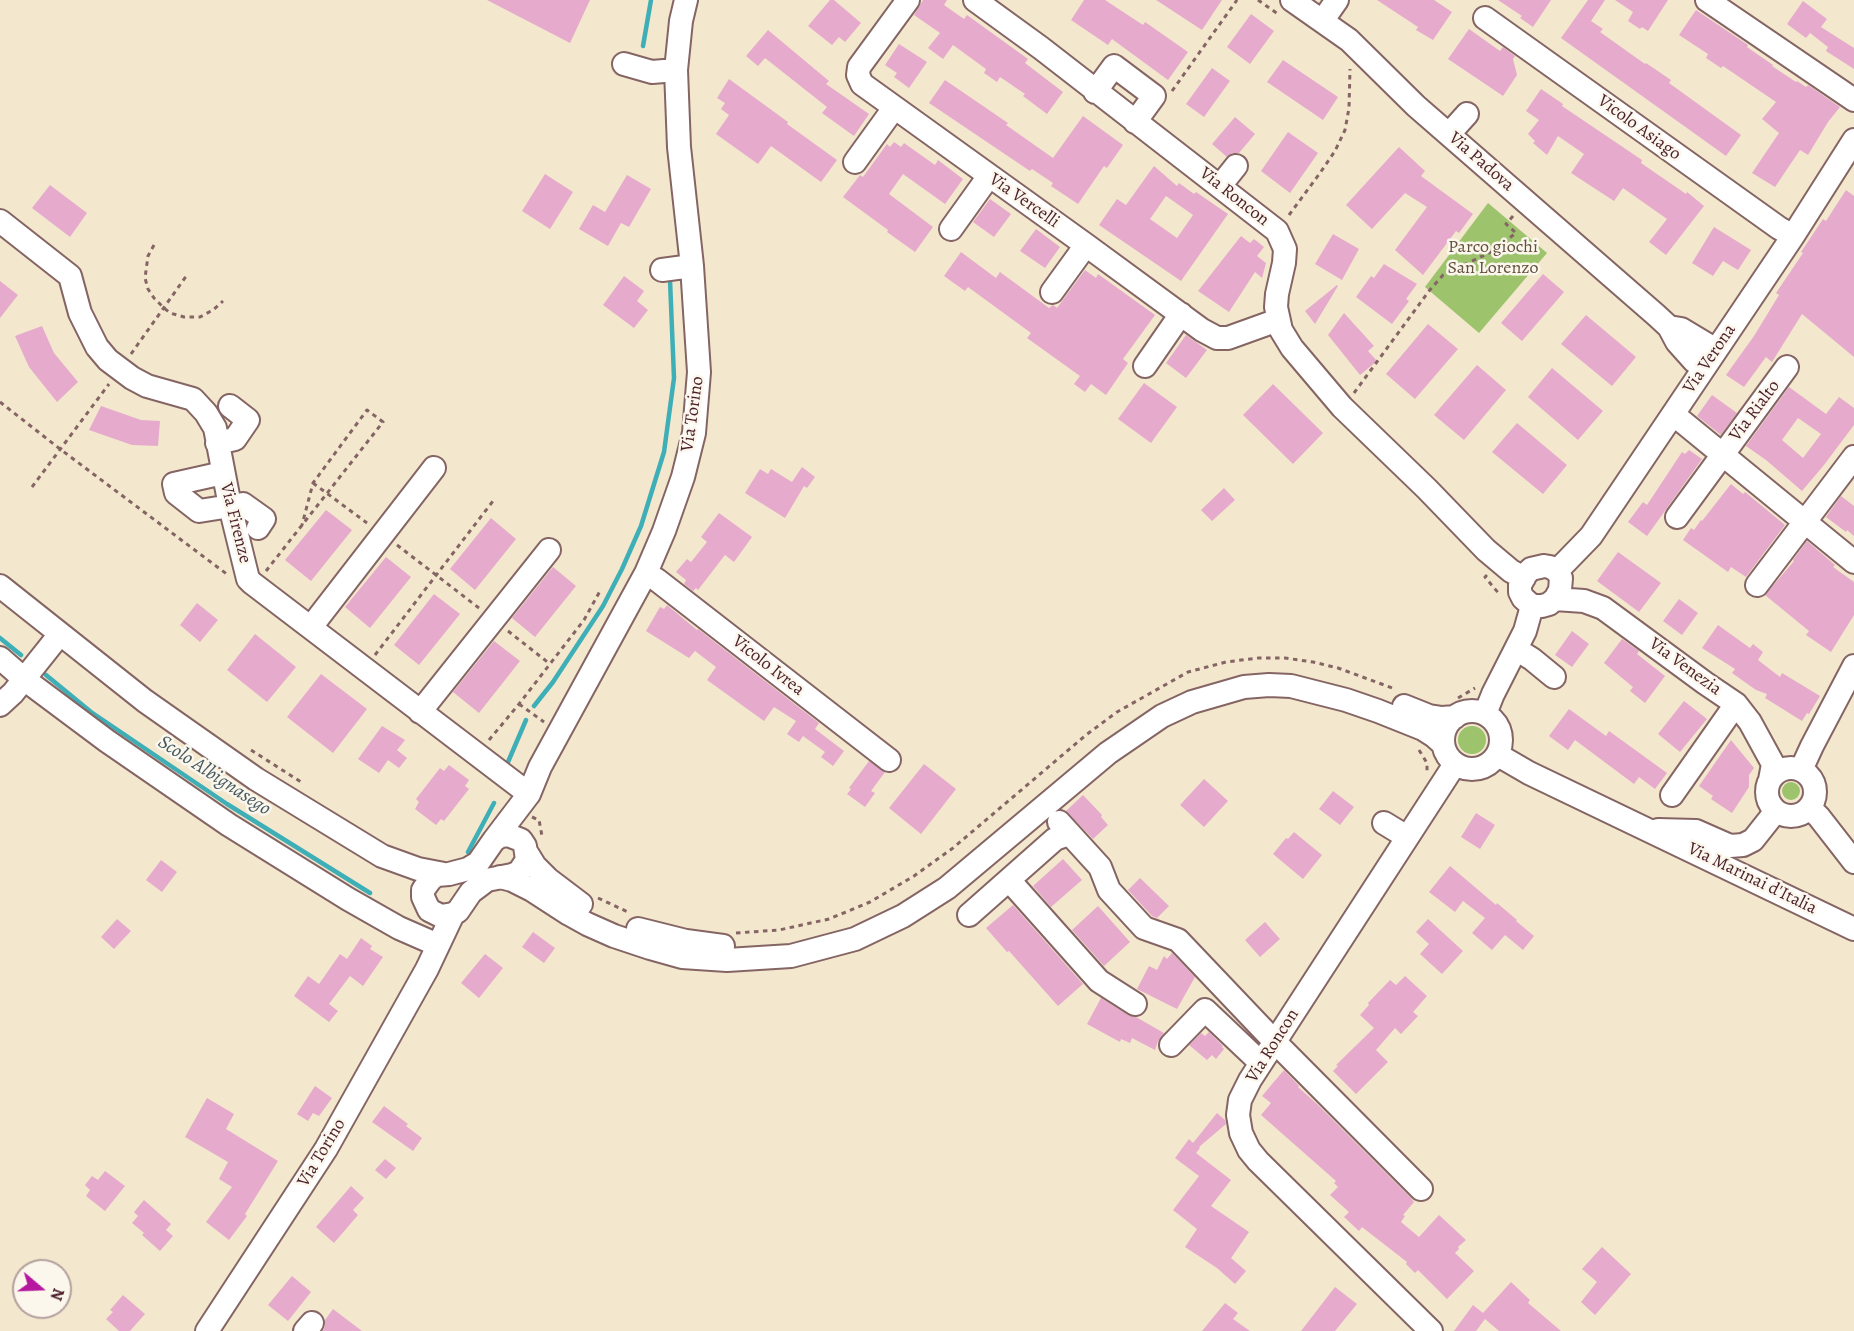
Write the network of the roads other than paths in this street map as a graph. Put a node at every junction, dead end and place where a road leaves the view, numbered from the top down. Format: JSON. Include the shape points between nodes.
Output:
{"nodes":[{"id":1,"x":686,"y":0,"type":"edge"},
{"id":2,"x":908,"y":0,"type":"edge"},
{"id":3,"x":975,"y":0,"type":"edge"},
{"id":4,"x":1292,"y":0,"type":"edge"},
{"id":5,"x":1337,"y":0,"type":"edge"},
{"id":6,"x":1707,"y":0,"type":"edge"},
{"id":7,"x":1485,"y":18,"type":"dead end"},
{"id":8,"x":1323,"y":20,"type":"junction"},
{"id":9,"x":624,"y":64,"type":"dead end"},
{"id":10,"x":676,"y":70,"type":"junction"},
{"id":11,"x":1095,"y":92,"type":"junction"},
{"id":12,"x":1854,"y":100,"type":"edge"},
{"id":13,"x":894,"y":108,"type":"junction"},
{"id":14,"x":1467,"y":114,"type":"dead end"},
{"id":15,"x":1135,"y":122,"type":"junction"},
{"id":16,"x":1449,"y":134,"type":"junction"},
{"id":17,"x":1852,"y":146,"type":"edge"},
{"id":18,"x":855,"y":162,"type":"dead end"},
{"id":19,"x":1236,"y":166,"type":"dead end"},
{"id":20,"x":989,"y":176,"type":"junction"},
{"id":21,"x":1220,"y":186,"type":"junction"},
{"id":22,"x":0,"y":221,"type":"edge"},
{"id":23,"x":951,"y":229,"type":"dead end"},
{"id":24,"x":1793,"y":236,"type":"junction"},
{"id":25,"x":1086,"y":244,"type":"junction"},
{"id":26,"x":692,"y":266,"type":"junction"},
{"id":27,"x":662,"y":270,"type":"dead end"},
{"id":28,"x":1052,"y":292,"type":"dead end"},
{"id":29,"x":1181,"y":314,"type":"junction"},
{"id":30,"x":1278,"y":320,"type":"junction"},
{"id":31,"x":1710,"y":359,"type":"junction"},
{"id":32,"x":1145,"y":366,"type":"dead end"},
{"id":33,"x":1787,"y":368,"type":"dead end"},
{"id":34,"x":230,"y":406,"type":"dead end"},
{"id":35,"x":1673,"y":414,"type":"junction"},
{"id":36,"x":217,"y":443,"type":"junction"},
{"id":37,"x":1722,"y":455,"type":"junction"},
{"id":38,"x":1854,"y":457,"type":"edge"},
{"id":39,"x":434,"y":468,"type":"dead end"},
{"id":40,"x":223,"y":473,"type":"junction"},
{"id":41,"x":230,"y":506,"type":"junction"},
{"id":42,"x":1677,"y":517,"type":"dead end"},
{"id":43,"x":1805,"y":522,"type":"junction"},
{"id":44,"x":258,"y":528,"type":"dead end"},
{"id":45,"x":549,"y":550,"type":"dead end"},
{"id":46,"x":1854,"y":562,"type":"edge"},
{"id":47,"x":1557,"y":571,"type":"junction"},
{"id":48,"x":646,"y":573,"type":"junction"},
{"id":49,"x":1524,"y":578,"type":"junction"},
{"id":50,"x":1757,"y":585,"type":"dead end"},
{"id":51,"x":0,"y":586,"type":"edge"},
{"id":52,"x":1555,"y":599,"type":"junction"},
{"id":53,"x":1533,"y":606,"type":"junction"},
{"id":54,"x":311,"y":627,"type":"junction"},
{"id":55,"x":60,"y":634,"type":"junction"},
{"id":56,"x":1516,"y":649,"type":"junction"},
{"id":57,"x":0,"y":658,"type":"edge"},
{"id":58,"x":1854,"y":666,"type":"edge"},
{"id":59,"x":1554,"y":677,"type":"dead end"},
{"id":60,"x":24,"y":678,"type":"junction"},
{"id":61,"x":1736,"y":704,"type":"junction"},
{"id":62,"x":0,"y":705,"type":"edge"},
{"id":63,"x":1455,"y":708,"type":"junction"},
{"id":64,"x":420,"y":712,"type":"junction"},
{"id":65,"x":1485,"y":714,"type":"junction"},
{"id":66,"x":1443,"y":744,"type":"junction"},
{"id":67,"x":1498,"y":755,"type":"junction"},
{"id":68,"x":889,"y":760,"type":"dead end"},
{"id":69,"x":1455,"y":764,"type":"junction"},
{"id":70,"x":1811,"y":769,"type":"junction"},
{"id":71,"x":1770,"y":780,"type":"junction"},
{"id":72,"x":529,"y":794,"type":"junction"},
{"id":73,"x":1672,"y":795,"type":"dead end"},
{"id":74,"x":1818,"y":804,"type":"junction"},
{"id":75,"x":1776,"y":812,"type":"junction"},
{"id":76,"x":1384,"y":823,"type":"dead end"},
{"id":77,"x":1649,"y":830,"type":"junction"},
{"id":78,"x":1407,"y":837,"type":"junction"},
{"id":79,"x":494,"y":840,"type":"junction"},
{"id":80,"x":532,"y":846,"type":"junction"},
{"id":81,"x":382,"y":856,"type":"junction"},
{"id":82,"x":1854,"y":862,"type":"edge"},
{"id":83,"x":444,"y":874,"type":"junction"},
{"id":84,"x":500,"y":877,"type":"junction"},
{"id":85,"x":1009,"y":880,"type":"junction"},
{"id":86,"x":426,"y":904,"type":"junction"},
{"id":87,"x":453,"y":914,"type":"junction"},
{"id":88,"x":969,"y":915,"type":"dead end"},
{"id":89,"x":1854,"y":928,"type":"edge"},
{"id":90,"x":431,"y":942,"type":"junction"},
{"id":91,"x":427,"y":969,"type":"junction"},
{"id":92,"x":1135,"y":1004,"type":"dead end"},
{"id":93,"x":1275,"y":1042,"type":"junction"},
{"id":94,"x":1172,"y":1045,"type":"dead end"},
{"id":95,"x":1261,"y":1063,"type":"junction"},
{"id":96,"x":1421,"y":1189,"type":"dead end"},
{"id":97,"x":207,"y":1331,"type":"edge"},
{"id":98,"x":1431,"y":1331,"type":"edge"}],
"edges":[{"from":1,"to":10,"type":"street","name":"Via Torino"},
{"from":2,"to":13,"type":"street","name":"Via Vercelli","via":[[859,67],[862,84]]},
{"from":3,"to":11,"type":"street","name":"Via Roncon"},
{"from":4,"to":8,"type":"street","name":"Via Padova"},
{"from":5,"to":8,"type":"street"},
{"from":6,"to":12,"type":"street"},
{"from":7,"to":24,"type":"street","name":"Vicolo Asiago"},
{"from":8,"to":16,"type":"street","name":"Via Padova"},
{"from":9,"to":10,"type":"street","via":[[652,72]]},
{"from":10,"to":26,"type":"street","name":"Via Torino","via":[[679,147]]},
{"from":11,"to":15,"type":"street","name":"Via Roncon"},
{"from":11,"to":15,"type":"street","via":[[1114,66],[1154,96]]},
{"from":13,"to":18,"type":"street"},
{"from":13,"to":20,"type":"street","name":"Via Vercelli"},
{"from":14,"to":16,"type":"street"},
{"from":15,"to":21,"type":"street","name":"Via Roncon"},
{"from":16,"to":31,"type":"street","name":"Via Padova","via":[[1669,327],[1681,328]]},
{"from":17,"to":24,"type":"street","name":"Via Verona"},
{"from":19,"to":21,"type":"street"},
{"from":20,"to":23,"type":"street"},
{"from":20,"to":25,"type":"street","name":"Via Vercelli"},
{"from":21,"to":30,"type":"street","name":"Via Roncon","via":[[1280,236],[1285,249],[1277,294]]},
{"from":22,"to":36,"type":"street","name":"Via Firenze","via":[[70,276],[80,314],[108,360],[147,386],[193,399],[215,428]]},
{"from":24,"to":31,"type":"street","name":"Via Verona"},
{"from":25,"to":28,"type":"street"},
{"from":25,"to":29,"type":"street","name":"Via Vercelli"},
{"from":26,"to":27,"type":"street"},
{"from":26,"to":48,"type":"street","name":"Via Torino","via":[[699,372],[694,432],[683,477]]},
{"from":29,"to":30,"type":"street","name":"Via Vercelli","via":[[1217,338],[1236,336]]},
{"from":29,"to":32,"type":"street"},
{"from":30,"to":49,"type":"street","name":"Via Roncon","via":[[1292,348],[1342,407],[1486,550]]},
{"from":31,"to":35,"type":"street","name":"Via Verona"},
{"from":33,"to":37,"type":"street","name":"Via Rialto"},
{"from":34,"to":36,"type":"street","via":[[248,420],[235,439]]},
{"from":35,"to":37,"type":"street","name":"Via Rialto"},
{"from":35,"to":47,"type":"street","name":"Via Verona","via":[[1591,536]]},
{"from":36,"to":40,"type":"street","name":"Via Firenze"},
{"from":37,"to":42,"type":"street","name":"Via Rialto"},
{"from":37,"to":43,"type":"street","name":"Via Rialto"},
{"from":38,"to":43,"type":"street"},
{"from":39,"to":54,"type":"street"},
{"from":40,"to":41,"type":"street","name":"Via Firenze"},
{"from":40,"to":41,"type":"street","via":[[174,484],[176,493],[199,511]]},
{"from":41,"to":44,"type":"street","via":[[243,504],[264,519]]},
{"from":41,"to":54,"type":"street","name":"Via Firenze","via":[[248,579]]},
{"from":43,"to":46,"type":"street","name":"Via Rialto"},
{"from":43,"to":50,"type":"street"},
{"from":45,"to":64,"type":"street"},
{"from":47,"to":49,"type":"street","via":[[1537,567]]},
{"from":47,"to":52,"type":"street","via":[[1561,584]]},
{"from":48,"to":68,"type":"street","name":"Vicolo Ivrea"},
{"from":48,"to":72,"type":"street","name":"Via Torino"},
{"from":49,"to":53,"type":"street","via":[[1520,592]]},
{"from":51,"to":55,"type":"street"},
{"from":52,"to":53,"type":"street"},
{"from":52,"to":61,"type":"street","name":"Via Venezia","via":[[1584,601],[1603,608]]},
{"from":53,"to":56,"type":"street"},
{"from":54,"to":64,"type":"street","name":"Via Firenze"},
{"from":55,"to":60,"type":"street"},
{"from":55,"to":81,"type":"street","via":[[145,701],[256,779]]},
{"from":56,"to":59,"type":"street"},
{"from":56,"to":65,"type":"street"},
{"from":57,"to":60,"type":"street"},
{"from":58,"to":70,"type":"street","via":[[1812,746]]},
{"from":60,"to":62,"type":"street"},
{"from":60,"to":90,"type":"street","via":[[229,825],[348,899]]},
{"from":61,"to":71,"type":"street","name":"Via Venezia","via":[[1773,764]]},
{"from":61,"to":73,"type":"street"},
{"from":63,"to":65,"type":"street"},
{"from":63,"to":66,"type":"street"},
{"from":63,"to":80,"type":"street","via":[[1442,718],[1430,716],[1351,686],[1293,671],[1242,672],[1187,688],[1155,703],[1100,741],[938,876],[896,903],[849,924],[789,941],[729,946],[644,932],[577,902],[535,866]]},
{"from":64,"to":72,"type":"street","name":"Via Firenze"},
{"from":65,"to":67,"type":"street","via":[[1500,731]]},
{"from":66,"to":69,"type":"street"},
{"from":66,"to":84,"type":"street","via":[[1423,729],[1378,711],[1291,686],[1244,687],[1192,702],[1162,716],[1108,753],[947,888],[903,916],[855,939],[791,956],[726,960],[682,957],[614,936],[532,890]]},
{"from":67,"to":69,"type":"street","via":[[1482,768],[1468,769]]},
{"from":67,"to":77,"type":"street","name":"Via Marinai d'Italia"},
{"from":69,"to":78,"type":"street","name":"Via Roncon"},
{"from":70,"to":71,"type":"street","via":[[1787,768]]},
{"from":70,"to":74,"type":"street","via":[[1808,774]]},
{"from":71,"to":75,"type":"street","name":"Via Venezia","via":[[1767,794]]},
{"from":72,"to":79,"type":"street","name":"Via Torino"},
{"from":72,"to":80,"type":"street","name":"Via Torino"},
{"from":74,"to":75,"type":"street","via":[[1796,816]]},
{"from":74,"to":82,"type":"street","via":[[1820,817]]},
{"from":75,"to":77,"type":"street","name":"Via Marinai d'Italia","via":[[1753,840],[1743,845],[1731,846],[1696,831]]},
{"from":76,"to":78,"type":"street"},
{"from":77,"to":89,"type":"street","name":"Via Marinai d'Italia"},
{"from":78,"to":93,"type":"street","name":"Via Roncon"},
{"from":79,"to":80,"type":"street","via":[[508,835]]},
{"from":79,"to":83,"type":"street","name":"Via Torino","via":[[478,863]]},
{"from":80,"to":84,"type":"street","name":"Via Torino","via":[[519,872]]},
{"from":81,"to":83,"type":"street"},
{"from":81,"to":86,"type":"street"},
{"from":83,"to":86,"type":"street","via":[[431,879],[423,890]]},
{"from":84,"to":87,"type":"street","name":"Via Torino","via":[[481,884]]},
{"from":85,"to":88,"type":"street"},
{"from":85,"to":92,"type":"street","via":[[1099,981]]},
{"from":85,"to":93,"type":"street","via":[[1064,828],[1100,867],[1109,890],[1144,928],[1178,940]]},
{"from":86,"to":87,"type":"street","via":[[435,914]]},
{"from":86,"to":90,"type":"street","name":"Via Torino","via":[[432,926]]},
{"from":87,"to":91,"type":"street","name":"Via Torino"},
{"from":90,"to":91,"type":"street","name":"Via Torino"},
{"from":91,"to":97,"type":"street","name":"Via Torino","via":[[326,1149]]},
{"from":93,"to":95,"type":"street","name":"Via Roncon"},
{"from":93,"to":96,"type":"street"},
{"from":94,"to":95,"type":"street","via":[[1205,1010]]},
{"from":95,"to":98,"type":"street","name":"Via Roncon","via":[[1240,1100],[1238,1114],[1249,1150]]}]}
